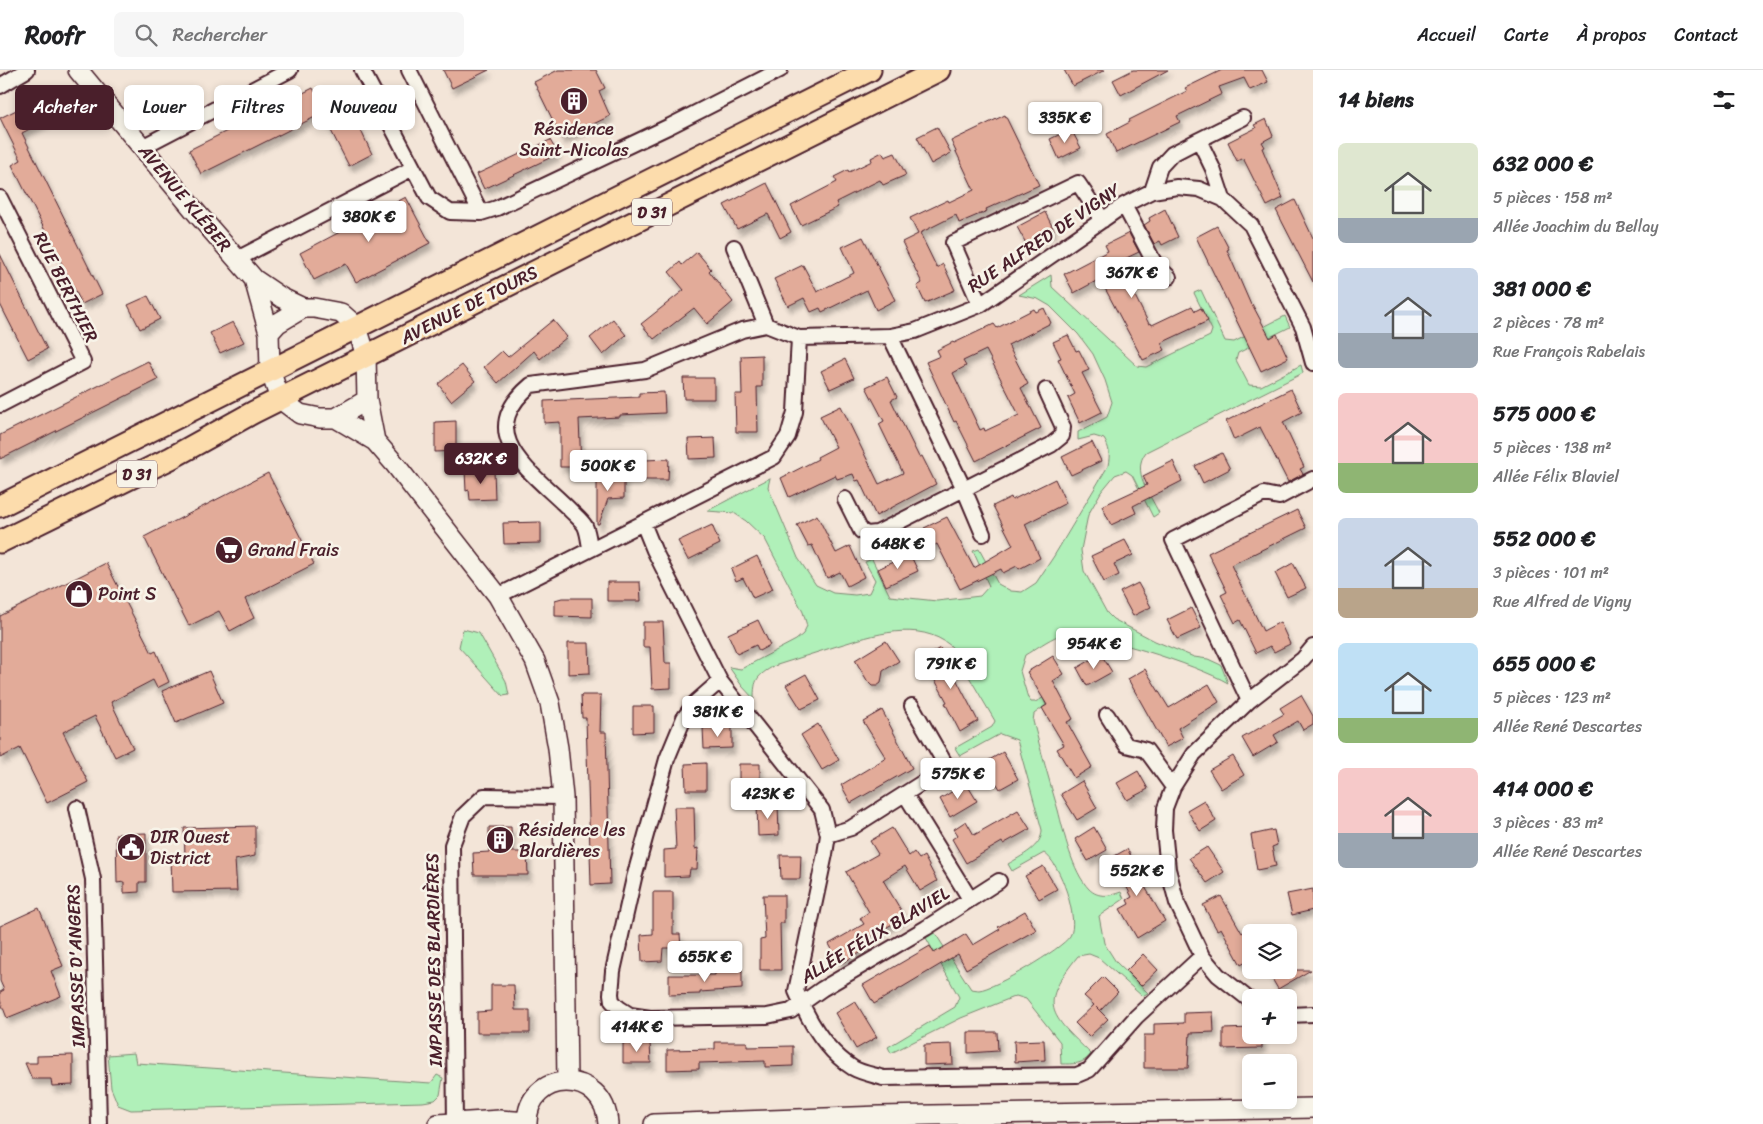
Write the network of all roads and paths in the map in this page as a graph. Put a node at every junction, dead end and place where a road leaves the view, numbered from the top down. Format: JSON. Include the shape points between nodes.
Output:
{"nodes":[{"id":1,"x":27,"y":70,"type":"edge"},
{"id":2,"x":78,"y":70,"type":"edge"},
{"id":3,"x":290,"y":70,"type":"edge"},
{"id":4,"x":362,"y":70,"type":"edge"},
{"id":5,"x":409,"y":70,"type":"edge"},
{"id":6,"x":780,"y":70,"type":"edge"},
{"id":7,"x":870,"y":70,"type":"edge"},
{"id":8,"x":939,"y":70,"type":"edge"},
{"id":9,"x":0,"y":86,"type":"edge"},
{"id":10,"x":1243,"y":118,"type":"dead end"},
{"id":11,"x":1199,"y":140,"type":"junction"},
{"id":12,"x":142,"y":147,"type":"junction"},
{"id":13,"x":413,"y":168,"type":"junction"},
{"id":14,"x":1152,"y":191,"type":"junction"},
{"id":15,"x":0,"y":198,"type":"edge"},
{"id":16,"x":1223,"y":199,"type":"junction"},
{"id":17,"x":1124,"y":205,"type":"junction"},
{"id":18,"x":480,"y":214,"type":"junction"},
{"id":19,"x":1103,"y":220,"type":"junction"},
{"id":20,"x":734,"y":247,"type":"dead end"},
{"id":21,"x":237,"y":259,"type":"junction"},
{"id":22,"x":1169,"y":277,"type":"dead end"},
{"id":23,"x":254,"y":279,"type":"junction"},
{"id":24,"x":980,"y":305,"type":"junction"},
{"id":25,"x":303,"y":308,"type":"junction"},
{"id":26,"x":766,"y":325,"type":"junction"},
{"id":27,"x":357,"y":327,"type":"junction"},
{"id":28,"x":269,"y":333,"type":"junction"},
{"id":29,"x":890,"y":336,"type":"junction"},
{"id":30,"x":799,"y":338,"type":"junction"},
{"id":31,"x":366,"y":356,"type":"junction"},
{"id":32,"x":1313,"y":363,"type":"edge"},
{"id":33,"x":270,"y":370,"type":"junction"},
{"id":34,"x":1046,"y":390,"type":"dead end"},
{"id":35,"x":280,"y":399,"type":"junction"},
{"id":36,"x":368,"y":400,"type":"junction"},
{"id":37,"x":0,"y":405,"type":"edge"},
{"id":38,"x":336,"y":418,"type":"junction"},
{"id":39,"x":375,"y":441,"type":"junction"},
{"id":40,"x":1313,"y":479,"type":"edge"},
{"id":41,"x":964,"y":489,"type":"junction"},
{"id":42,"x":845,"y":498,"type":"dead end"},
{"id":43,"x":0,"y":506,"type":"edge"},
{"id":44,"x":643,"y":523,"type":"junction"},
{"id":45,"x":983,"y":534,"type":"dead end"},
{"id":46,"x":0,"y":542,"type":"edge"},
{"id":47,"x":590,"y":548,"type":"junction"},
{"id":48,"x":498,"y":596,"type":"junction"},
{"id":49,"x":1313,"y":647,"type":"edge"},
{"id":50,"x":720,"y":682,"type":"junction"},
{"id":51,"x":1249,"y":701,"type":"junction"},
{"id":52,"x":912,"y":706,"type":"dead end"},
{"id":53,"x":1107,"y":715,"type":"dead end"},
{"id":54,"x":1173,"y":787,"type":"junction"},
{"id":55,"x":905,"y":794,"type":"junction"},
{"id":56,"x":563,"y":797,"type":"junction"},
{"id":57,"x":77,"y":808,"type":"dead end"},
{"id":58,"x":828,"y":835,"type":"junction"},
{"id":59,"x":1000,"y":881,"type":"dead end"},
{"id":60,"x":970,"y":899,"type":"junction"},
{"id":61,"x":1202,"y":956,"type":"junction"},
{"id":62,"x":1242,"y":994,"type":"edge"},
{"id":63,"x":801,"y":1003,"type":"junction"},
{"id":64,"x":1313,"y":1014,"type":"edge"},
{"id":65,"x":1297,"y":1016,"type":"edge"},
{"id":66,"x":567,"y":1081,"type":"junction"},
{"id":67,"x":1313,"y":1108,"type":"edge"},
{"id":68,"x":527,"y":1123,"type":"edge"},
{"id":69,"x":99,"y":1124,"type":"edge"},
{"id":70,"x":438,"y":1124,"type":"edge"},
{"id":71,"x":455,"y":1124,"type":"edge"},
{"id":72,"x":608,"y":1124,"type":"edge"},
{"id":73,"x":654,"y":1124,"type":"edge"}],
"edges":[{"from":1,"to":9,"type":"street"},
{"from":2,"to":12,"type":"street","name":"AVENUE KLÉBER"},
{"from":3,"to":12,"type":"street"},
{"from":4,"to":13,"type":"street"},
{"from":5,"to":18,"type":"street"},
{"from":6,"to":18,"type":"street","via":[[632,144]]},
{"from":7,"to":27,"type":"main road","name":"AVENUE DE TOURS"},
{"from":8,"to":31,"type":"main road","name":"AVENUE DE TOURS","number":"D 31"},
{"from":10,"to":11,"type":"street"},
{"from":11,"to":14,"type":"street","via":[[1172,154],[1160,167]]},
{"from":11,"to":16,"type":"street","via":[[1214,169]]},
{"from":12,"to":21,"type":"street","name":"AVENUE KLÉBER"},
{"from":13,"to":18,"type":"street","via":[[429,198],[450,212]]},
{"from":13,"to":21,"type":"street"},
{"from":14,"to":16,"type":"street","name":"RUE ALFRED DE VIGNY","via":[[1177,187],[1199,189]]},
{"from":14,"to":17,"type":"street","name":"RUE ALFRED DE VIGNY"},
{"from":15,"to":37,"type":"street","name":"RUE BERTHIER","via":[[83,362]]},
{"from":16,"to":32,"type":"street","name":"RUE ALFRED DE VIGNY","via":[[1251,225],[1303,327]]},
{"from":17,"to":19,"type":"street","name":"RUE ALFRED DE VIGNY"},
{"from":17,"to":22,"type":"street","via":[[1155,264]]},
{"from":19,"to":24,"type":"street","name":"RUE ALFRED DE VIGNY"},
{"from":19,"to":24,"type":"street","via":[[1078,183],[952,243]]},
{"from":20,"to":26,"type":"street"},
{"from":21,"to":23,"type":"street","name":"AVENUE KLÉBER"},
{"from":23,"to":25,"type":"street"},
{"from":23,"to":28,"type":"street"},
{"from":24,"to":29,"type":"street","name":"RUE ALFRED DE VIGNY","via":[[915,331]]},
{"from":25,"to":27,"type":"street","via":[[341,313]]},
{"from":25,"to":28,"type":"street","via":[[278,323]]},
{"from":26,"to":30,"type":"street"},
{"from":26,"to":47,"type":"street","via":[[742,330],[645,370],[531,385],[520,394],[506,422],[508,442],[517,458],[585,526]]},
{"from":27,"to":31,"type":"street"},
{"from":27,"to":33,"type":"main road","name":"AVENUE DE TOURS"},
{"from":28,"to":33,"type":"street"},
{"from":29,"to":30,"type":"street","name":"RUE ALFRED DE VIGNY"},
{"from":29,"to":41,"type":"street"},
{"from":30,"to":44,"type":"street","via":[[795,412],[788,436],[774,457]]},
{"from":31,"to":35,"type":"main road","name":"AVENUE DE TOURS","number":"D 31"},
{"from":31,"to":36,"type":"street"},
{"from":33,"to":35,"type":"street"},
{"from":33,"to":43,"type":"main road","name":"AVENUE DE TOURS"},
{"from":34,"to":41,"type":"street","via":[[1063,427],[1062,436],[1051,445]]},
{"from":35,"to":38,"type":"street","via":[[300,414]]},
{"from":35,"to":46,"type":"main road","name":"AVENUE DE TOURS","number":"D 31","via":[[171,458]]},
{"from":36,"to":38,"type":"street"},
{"from":36,"to":39,"type":"street"},
{"from":38,"to":39,"type":"street"},
{"from":39,"to":48,"type":"street"},
{"from":40,"to":51,"type":"street","via":[[1279,497],[1264,494],[1173,540]]},
{"from":41,"to":42,"type":"street","via":[[877,533],[867,534],[861,531]]},
{"from":41,"to":45,"type":"street"},
{"from":44,"to":47,"type":"street"},
{"from":44,"to":50,"type":"street"},
{"from":47,"to":48,"type":"street"},
{"from":48,"to":56,"type":"street","via":[[535,661],[550,703]]},
{"from":49,"to":51,"type":"street","via":[[1303,659]]},
{"from":50,"to":58,"type":"street","via":[[822,810]]},
{"from":50,"to":63,"type":"street","name":"ALLÉE FÉLIX BLAVIEL","via":[[696,702],[684,718],[667,759],[636,869],[610,984],[612,1002],[630,1015],[650,1018],[767,1016],[791,1011]]},
{"from":51,"to":54,"type":"street","via":[[1194,754]]},
{"from":52,"to":55,"type":"street","via":[[947,768]]},
{"from":53,"to":54,"type":"street","via":[[1126,745],[1146,750]]},
{"from":54,"to":61,"type":"street","via":[[1165,808],[1168,869],[1177,903]]},
{"from":55,"to":58,"type":"street","via":[[851,828]]},
{"from":55,"to":60,"type":"street","name":"ALLÉE FÉLIX BLAVIEL"},
{"from":56,"to":66,"type":"street"},
{"from":56,"to":71,"type":"street","name":"IMPASSE DES BLARDIÈRES","via":[[484,796],[463,816],[452,844]]},
{"from":57,"to":69,"type":"street","name":"IMPASSE D'ANGERS","via":[[93,879]]},
{"from":58,"to":63,"type":"street","via":[[796,991]]},
{"from":59,"to":60,"type":"street","name":"ALLÉE FÉLIX BLAVIEL"},
{"from":60,"to":63,"type":"street","name":"ALLÉE FÉLIX BLAVIEL"},
{"from":61,"to":62,"type":"street","via":[[1218,975]]},
{"from":61,"to":63,"type":"street","via":[[1136,1017],[1089,1070],[1077,1074],[883,1078],[854,1069],[824,1043]]},
{"from":64,"to":65,"type":"street"},
{"from":66,"to":68,"type":"street","via":[[543,1089],[528,1110]]},
{"from":66,"to":72,"type":"street","via":[[593,1090],[602,1100]]},
{"from":67,"to":73,"type":"street"},
{"from":68,"to":71,"type":"street","via":[[500,1120]]},
{"from":70,"to":71,"type":"street"}]}
